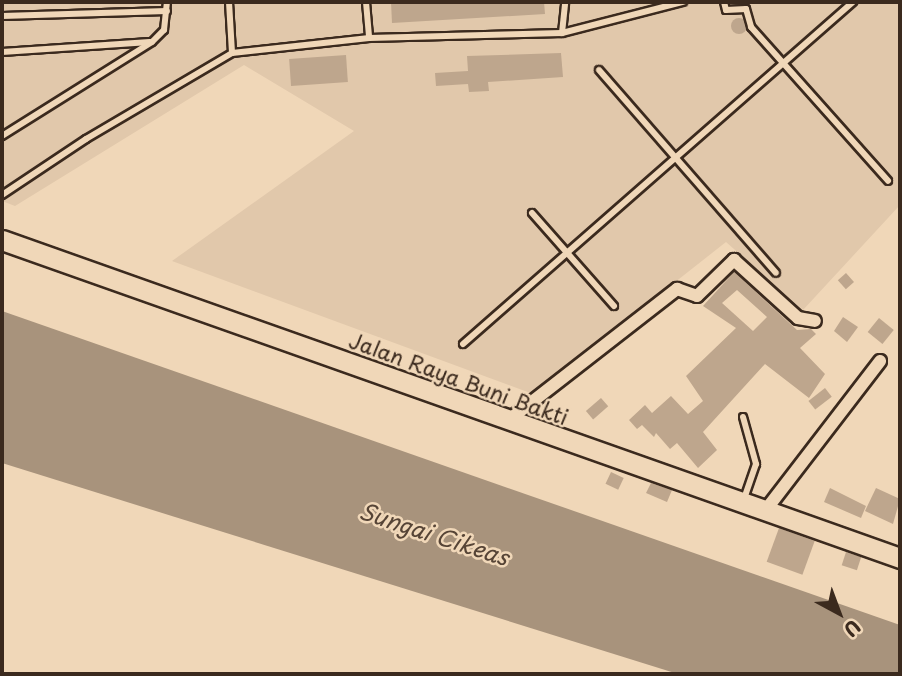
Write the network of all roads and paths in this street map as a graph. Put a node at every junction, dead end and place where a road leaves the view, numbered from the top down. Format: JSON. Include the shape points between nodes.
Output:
{"nodes":[{"id":1,"x":167,"y":2,"type":"edge"},
{"id":2,"x":229,"y":2,"type":"edge"},
{"id":3,"x":366,"y":2,"type":"edge"},
{"id":4,"x":565,"y":2,"type":"edge"},
{"id":5,"x":683,"y":2,"type":"edge"},
{"id":6,"x":724,"y":2,"type":"edge"},
{"id":7,"x":853,"y":2,"type":"edge"},
{"id":8,"x":167,"y":10,"type":"junction"},
{"id":9,"x":2,"y":16,"type":"edge"},
{"id":10,"x":562,"y":33,"type":"junction"},
{"id":11,"x":369,"y":38,"type":"junction"},
{"id":12,"x":152,"y":42,"type":"junction"},
{"id":13,"x":2,"y":52,"type":"edge"},
{"id":14,"x":232,"y":53,"type":"junction"},
{"id":15,"x":783,"y":63,"type":"junction"},
{"id":16,"x":599,"y":69,"type":"dead end"},
{"id":17,"x":2,"y":136,"type":"edge"},
{"id":18,"x":675,"y":158,"type":"junction"},
{"id":19,"x":888,"y":181,"type":"dead end"},
{"id":20,"x":2,"y":195,"type":"edge"},
{"id":21,"x":532,"y":213,"type":"dead end"},
{"id":22,"x":2,"y":240,"type":"edge"},
{"id":23,"x":567,"y":252,"type":"junction"},
{"id":24,"x":776,"y":273,"type":"dead end"},
{"id":25,"x":614,"y":306,"type":"dead end"},
{"id":26,"x":815,"y":321,"type":"dead end"},
{"id":27,"x":463,"y":344,"type":"dead end"},
{"id":28,"x":880,"y":362,"type":"dead end"},
{"id":29,"x":743,"y":417,"type":"dead end"},
{"id":30,"x":510,"y":419,"type":"junction"},
{"id":31,"x":743,"y":501,"type":"junction"},
{"id":32,"x":765,"y":511,"type":"junction"},
{"id":33,"x":900,"y":558,"type":"edge"}],
"edges":[{"from":1,"to":8,"type":"lane"},
{"from":2,"to":14,"type":"lane"},
{"from":3,"to":11,"type":"lane"},
{"from":4,"to":10,"type":"lane"},
{"from":5,"to":10,"type":"lane"},
{"from":6,"to":15,"type":"lane","via":[[726,10],[747,9],[751,27]]},
{"from":7,"to":15,"type":"lane"},
{"from":8,"to":9,"type":"lane"},
{"from":8,"to":12,"type":"lane","via":[[164,30]]},
{"from":10,"to":11,"type":"lane"},
{"from":11,"to":14,"type":"lane"},
{"from":12,"to":13,"type":"lane"},
{"from":12,"to":17,"type":"lane"},
{"from":14,"to":20,"type":"lane","via":[[86,139]]},
{"from":15,"to":18,"type":"lane"},
{"from":15,"to":19,"type":"lane"},
{"from":16,"to":18,"type":"lane"},
{"from":18,"to":23,"type":"lane"},
{"from":18,"to":24,"type":"lane"},
{"from":21,"to":23,"type":"lane"},
{"from":22,"to":30,"type":"main road","name":"Jalan Raya Buni Bakti"},
{"from":23,"to":25,"type":"lane"},
{"from":23,"to":27,"type":"lane"},
{"from":26,"to":30,"type":"street","via":[[798,318],[731,261],[703,293],[695,296],[677,289]]},
{"from":28,"to":32,"type":"street"},
{"from":29,"to":31,"type":"lane","via":[[756,464]]},
{"from":30,"to":31,"type":"main road","name":"Jalan Raya Buni Bakti"},
{"from":31,"to":32,"type":"main road","name":"Jalan Raya Buni Bakti"},
{"from":32,"to":33,"type":"main road","name":"Jalan Raya Buni Bakti"}]}
